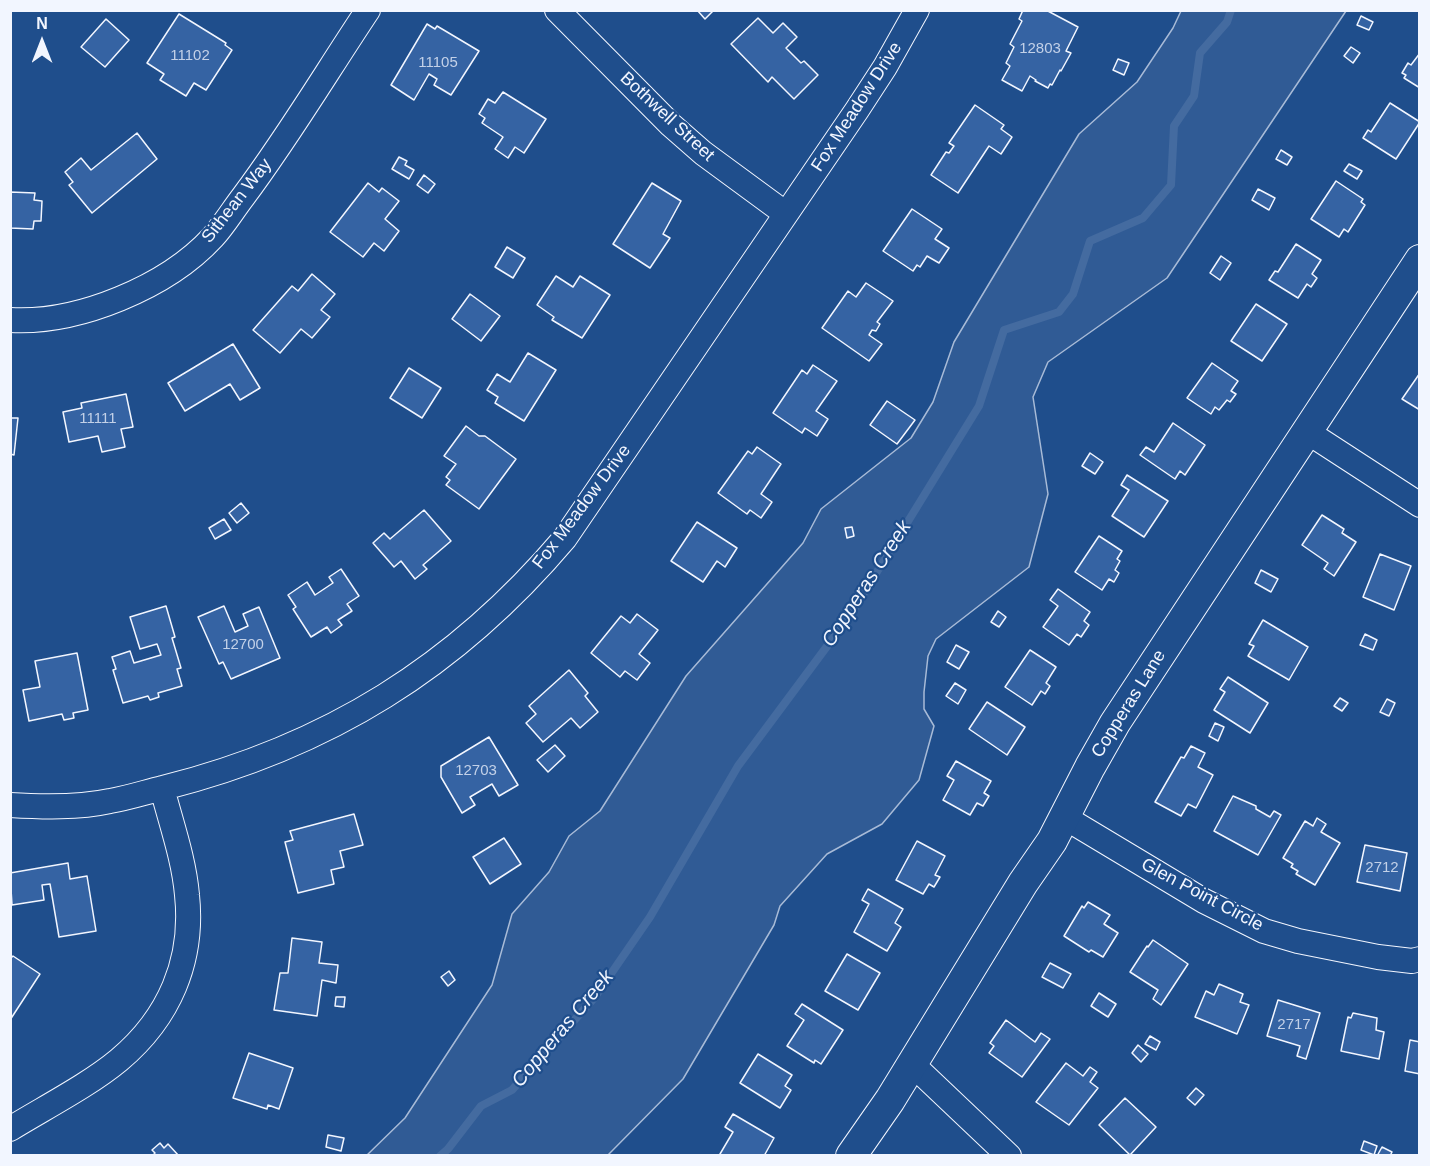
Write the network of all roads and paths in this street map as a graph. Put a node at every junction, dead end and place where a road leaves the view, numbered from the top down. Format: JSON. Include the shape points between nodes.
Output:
{"nodes":[{"id":1,"x":368,"y":10,"type":"edge"},
{"id":2,"x":557,"y":10,"type":"edge"},
{"id":3,"x":917,"y":10,"type":"edge"},
{"id":4,"x":786,"y":214,"type":"junction"},
{"id":5,"x":1419,"y":260,"type":"edge"},
{"id":6,"x":10,"y":320,"type":"edge"},
{"id":7,"x":1306,"y":431,"type":"junction"},
{"id":8,"x":1419,"y":504,"type":"edge"},
{"id":9,"x":162,"y":788,"type":"junction"},
{"id":10,"x":10,"y":805,"type":"edge"},
{"id":11,"x":1064,"y":817,"type":"junction"},
{"id":12,"x":1419,"y":959,"type":"edge"},
{"id":13,"x":912,"y":1064,"type":"junction"},
{"id":14,"x":10,"y":1129,"type":"edge"},
{"id":15,"x":851,"y":1155,"type":"edge"},
{"id":16,"x":1009,"y":1155,"type":"edge"}],
"edges":[{"from":1,"to":6,"type":"street","name":"Sithean Way","via":[[271,159],[212,237],[190,257],[133,293],[109,303],[72,314]]},
{"from":2,"to":4,"type":"street","name":"Bothwell Street","via":[[671,125]]},
{"from":3,"to":4,"type":"street","name":"Fox Meadow Drive","via":[[885,67]]},
{"from":4,"to":9,"type":"street","name":"Fox Meadow Drive","via":[[565,538],[494,614],[440,660],[350,718],[290,746]]},
{"from":5,"to":7,"type":"street","name":"Copperas Lane"},
{"from":7,"to":8,"type":"street"},
{"from":7,"to":11,"type":"street","name":"Copperas Lane","via":[[1115,723]]},
{"from":9,"to":10,"type":"street","name":"Fox Meadow Drive","via":[[109,802]]},
{"from":9,"to":14,"type":"street","via":[[184,874],[189,923],[185,953],[171,998],[142,1039],[117,1062]]},
{"from":11,"to":12,"type":"street","name":"Glen Point Circle","via":[[1204,901],[1264,930],[1378,957]]},
{"from":11,"to":13,"type":"street","name":"Copperas Lane"},
{"from":13,"to":15,"type":"street","name":"Copperas Lane"},
{"from":13,"to":16,"type":"street"}]}
